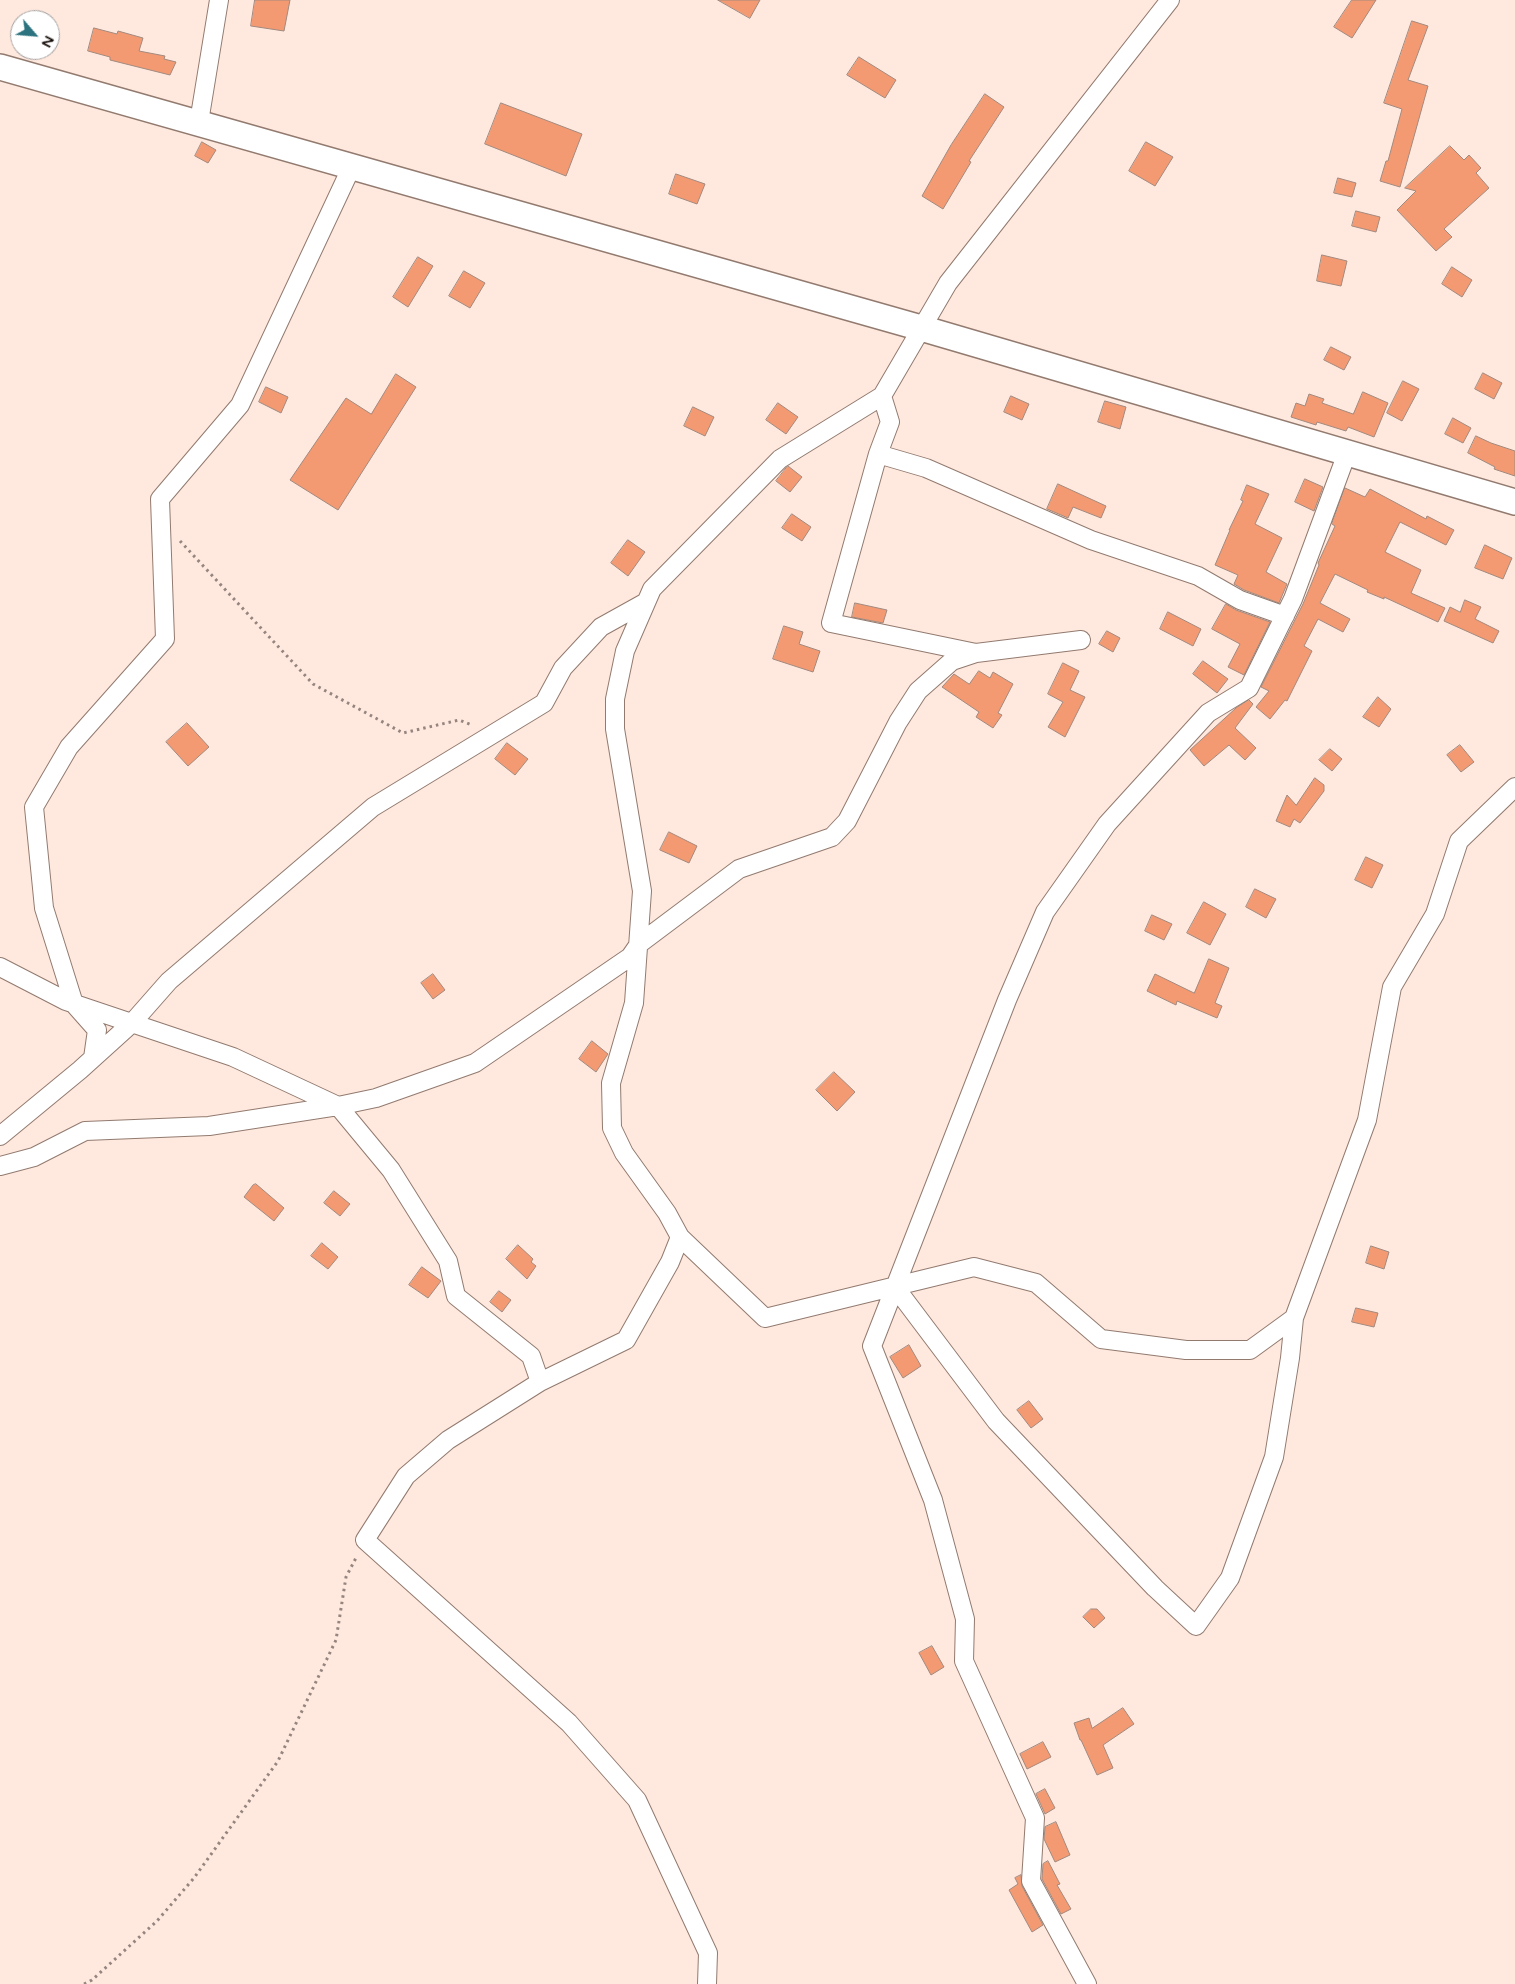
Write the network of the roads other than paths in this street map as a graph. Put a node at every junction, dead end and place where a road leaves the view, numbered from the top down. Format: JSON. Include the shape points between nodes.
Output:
{"nodes":[{"id":1,"x":219,"y":0,"type":"edge"},
{"id":2,"x":1170,"y":0,"type":"edge"},
{"id":3,"x":0,"y":67,"type":"edge"},
{"id":4,"x":199,"y":122,"type":"junction"},
{"id":5,"x":352,"y":166,"type":"junction"},
{"id":6,"x":921,"y":328,"type":"junction"},
{"id":7,"x":882,"y":396,"type":"junction"},
{"id":8,"x":1347,"y":452,"type":"junction"},
{"id":9,"x":878,"y":454,"type":"junction"},
{"id":10,"x":1515,"y":502,"type":"edge"},
{"id":11,"x":646,"y":602,"type":"junction"},
{"id":12,"x":1285,"y":616,"type":"junction"},
{"id":13,"x":1081,"y":640,"type":"dead end"},
{"id":14,"x":976,"y":653,"type":"junction"},
{"id":15,"x":1515,"y":787,"type":"edge"},
{"id":16,"x":639,"y":944,"type":"junction"},
{"id":17,"x":0,"y":968,"type":"edge"},
{"id":18,"x":74,"y":1004,"type":"junction"},
{"id":19,"x":132,"y":1023,"type":"junction"},
{"id":20,"x":93,"y":1058,"type":"junction"},
{"id":21,"x":338,"y":1106,"type":"junction"},
{"id":22,"x":0,"y":1136,"type":"edge"},
{"id":23,"x":0,"y":1166,"type":"edge"},
{"id":24,"x":680,"y":1237,"type":"junction"},
{"id":25,"x":895,"y":1287,"type":"junction"},
{"id":26,"x":1294,"y":1318,"type":"junction"},
{"id":27,"x":540,"y":1382,"type":"junction"},
{"id":28,"x":707,"y":1984,"type":"edge"},
{"id":29,"x":1087,"y":1984,"type":"edge"}],
"edges":[{"from":1,"to":4,"type":"street"},
{"from":2,"to":6,"type":"street","via":[[948,283]]},
{"from":3,"to":4,"type":"main road"},
{"from":4,"to":5,"type":"main road"},
{"from":5,"to":6,"type":"main road"},
{"from":5,"to":18,"type":"street","via":[[240,405],[160,499],[165,639],[69,747],[34,807],[44,908]]},
{"from":6,"to":7,"type":"street"},
{"from":6,"to":8,"type":"main road"},
{"from":7,"to":9,"type":"street","via":[[890,422]]},
{"from":7,"to":11,"type":"street","via":[[780,459],[652,589]]},
{"from":8,"to":10,"type":"main road"},
{"from":8,"to":12,"type":"street"},
{"from":9,"to":12,"type":"street","via":[[926,468],[1091,540],[1198,576],[1240,600]]},
{"from":9,"to":14,"type":"street","via":[[831,623]]},
{"from":11,"to":16,"type":"street","via":[[625,651],[615,699],[615,729],[642,891]]},
{"from":11,"to":19,"type":"street","via":[[601,627],[563,668],[544,703],[373,807],[169,981]]},
{"from":12,"to":25,"type":"street","via":[[1249,688],[1208,713],[1106,824],[1045,912],[1007,1000]]},
{"from":13,"to":14,"type":"street"},
{"from":14,"to":16,"type":"street","via":[[952,661],[918,691],[898,722],[847,821],[832,837],[739,870]]},
{"from":15,"to":26,"type":"street","via":[[1459,841],[1435,914],[1392,986],[1367,1120]]},
{"from":16,"to":21,"type":"street","via":[[630,957],[474,1063],[376,1098]]},
{"from":16,"to":24,"type":"street","via":[[634,1003],[611,1083],[612,1128],[624,1153]]},
{"from":17,"to":18,"type":"street"},
{"from":18,"to":19,"type":"street"},
{"from":18,"to":20,"type":"street","via":[[96,1030]]},
{"from":19,"to":20,"type":"street"},
{"from":19,"to":21,"type":"street","via":[[233,1057]]},
{"from":20,"to":22,"type":"street"},
{"from":21,"to":23,"type":"street","via":[[209,1126],[85,1131],[34,1158]]},
{"from":21,"to":27,"type":"street","via":[[391,1170],[448,1261],[456,1296],[531,1356]]},
{"from":24,"to":25,"type":"street","via":[[765,1318]]},
{"from":24,"to":27,"type":"street","via":[[670,1262],[626,1340]]},
{"from":25,"to":26,"type":"street","via":[[974,1267],[1036,1284],[1102,1339],[1186,1350],[1250,1350]]},
{"from":25,"to":26,"type":"street","via":[[996,1421],[1155,1588],[1196,1626],[1230,1578],[1274,1457]]},
{"from":25,"to":29,"type":"street","via":[[872,1346],[932,1500],[965,1619],[964,1662],[1035,1818],[1031,1881]]},
{"from":27,"to":28,"type":"street","via":[[448,1440],[406,1476],[365,1540],[570,1723],[637,1800],[708,1952]]}]}
